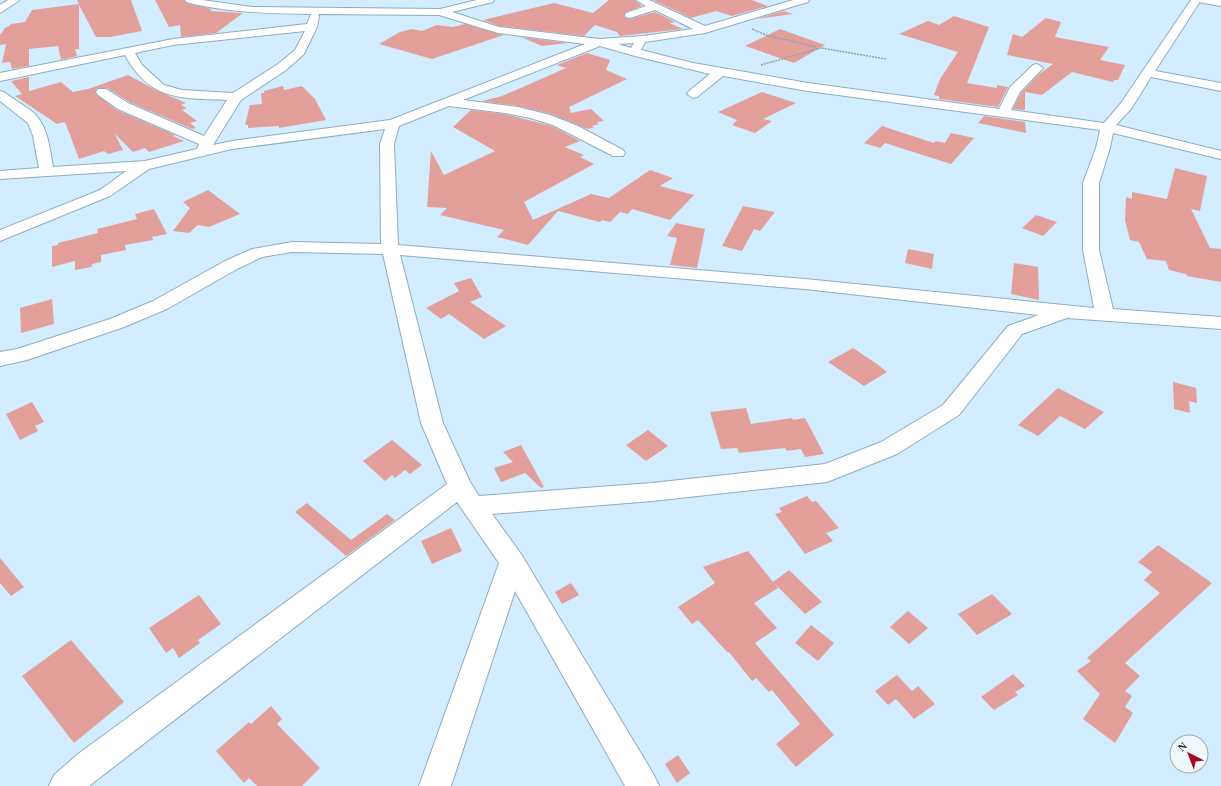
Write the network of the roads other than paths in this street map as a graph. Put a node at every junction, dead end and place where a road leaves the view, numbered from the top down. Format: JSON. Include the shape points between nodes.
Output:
{"nodes":[{"id":1,"x":15,"y":0,"type":"edge"},
{"id":2,"x":190,"y":0,"type":"edge"},
{"id":3,"x":489,"y":0,"type":"edge"},
{"id":4,"x":641,"y":0,"type":"edge"},
{"id":5,"x":804,"y":0,"type":"edge"},
{"id":6,"x":1196,"y":0,"type":"edge"},
{"id":7,"x":1202,"y":0,"type":"edge"},
{"id":8,"x":1221,"y":2,"type":"edge"},
{"id":9,"x":655,"y":7,"type":"junction"},
{"id":10,"x":0,"y":10,"type":"edge"},
{"id":11,"x":314,"y":11,"type":"junction"},
{"id":12,"x":440,"y":12,"type":"junction"},
{"id":13,"x":630,"y":15,"type":"dead end"},
{"id":14,"x":312,"y":27,"type":"junction"},
{"id":15,"x":705,"y":30,"type":"junction"},
{"id":16,"x":643,"y":39,"type":"junction"},
{"id":17,"x":599,"y":42,"type":"junction"},
{"id":18,"x":128,"y":51,"type":"junction"},
{"id":19,"x":639,"y":54,"type":"junction"},
{"id":20,"x":1036,"y":68,"type":"dead end"},
{"id":21,"x":724,"y":72,"type":"junction"},
{"id":22,"x":1148,"y":73,"type":"junction"},
{"id":23,"x":0,"y":77,"type":"edge"},
{"id":24,"x":1221,"y":87,"type":"edge"},
{"id":25,"x":102,"y":92,"type":"dead end"},
{"id":26,"x":693,"y":94,"type":"dead end"},
{"id":27,"x":0,"y":95,"type":"edge"},
{"id":28,"x":236,"y":97,"type":"junction"},
{"id":29,"x":448,"y":103,"type":"junction"},
{"id":30,"x":1004,"y":112,"type":"junction"},
{"id":31,"x":393,"y":124,"type":"junction"},
{"id":32,"x":1107,"y":126,"type":"junction"},
{"id":33,"x":206,"y":146,"type":"junction"},
{"id":34,"x":618,"y":154,"type":"dead end"},
{"id":35,"x":1221,"y":155,"type":"edge"},
{"id":36,"x":145,"y":164,"type":"junction"},
{"id":37,"x":47,"y":173,"type":"junction"},
{"id":38,"x":0,"y":175,"type":"edge"},
{"id":39,"x":0,"y":236,"type":"edge"},
{"id":40,"x":390,"y":249,"type":"junction"},
{"id":41,"x":1066,"y":312,"type":"junction"},
{"id":42,"x":1104,"y":313,"type":"junction"},
{"id":43,"x":1221,"y":323,"type":"edge"},
{"id":44,"x":0,"y":359,"type":"edge"},
{"id":45,"x":466,"y":496,"type":"junction"},
{"id":46,"x":512,"y":562,"type":"junction"},
{"id":47,"x":65,"y":786,"type":"edge"},
{"id":48,"x":435,"y":786,"type":"edge"},
{"id":49,"x":643,"y":786,"type":"edge"}],
"edges":[{"from":1,"to":10,"type":"street"},
{"from":2,"to":11,"type":"street","via":[[240,10]]},
{"from":3,"to":12,"type":"street"},
{"from":4,"to":9,"type":"street"},
{"from":5,"to":15,"type":"street"},
{"from":6,"to":22,"type":"street"},
{"from":7,"to":8,"type":"street"},
{"from":9,"to":13,"type":"street"},
{"from":9,"to":15,"type":"street"},
{"from":11,"to":12,"type":"street"},
{"from":11,"to":14,"type":"street"},
{"from":12,"to":17,"type":"street","via":[[504,31]]},
{"from":14,"to":18,"type":"street","via":[[201,38]]},
{"from":14,"to":28,"type":"street","via":[[300,52]]},
{"from":15,"to":16,"type":"street"},
{"from":16,"to":17,"type":"street"},
{"from":16,"to":19,"type":"street","via":[[635,50]]},
{"from":17,"to":19,"type":"street"},
{"from":17,"to":29,"type":"street"},
{"from":18,"to":23,"type":"street"},
{"from":18,"to":28,"type":"street","via":[[137,67],[160,88],[181,94]]},
{"from":19,"to":21,"type":"street"},
{"from":20,"to":30,"type":"street","via":[[1014,90]]},
{"from":21,"to":26,"type":"street"},
{"from":21,"to":30,"type":"street","via":[[808,87]]},
{"from":22,"to":24,"type":"street"},
{"from":22,"to":32,"type":"street","via":[[1126,106]]},
{"from":25,"to":33,"type":"street","via":[[123,106]]},
{"from":27,"to":37,"type":"street","via":[[30,117],[36,126]]},
{"from":28,"to":33,"type":"street"},
{"from":29,"to":31,"type":"street"},
{"from":29,"to":34,"type":"street","via":[[518,111],[543,117],[564,125]]},
{"from":30,"to":32,"type":"street"},
{"from":31,"to":33,"type":"street"},
{"from":31,"to":40,"type":"street","via":[[387,144]]},
{"from":32,"to":35,"type":"street","via":[[1126,133]]},
{"from":32,"to":42,"type":"street","via":[[1103,148],[1091,183],[1091,250]]},
{"from":33,"to":36,"type":"street"},
{"from":36,"to":37,"type":"street"},
{"from":36,"to":39,"type":"street","via":[[105,193]]},
{"from":37,"to":38,"type":"street"},
{"from":40,"to":41,"type":"street","via":[[805,284]]},
{"from":40,"to":44,"type":"street","via":[[292,247],[258,253],[231,265],[160,305],[117,323],[27,353]]},
{"from":40,"to":45,"type":"street","via":[[432,423]]},
{"from":41,"to":42,"type":"street"},
{"from":41,"to":45,"type":"street","via":[[1015,330],[951,410],[889,448],[827,473],[652,492]]},
{"from":42,"to":43,"type":"street"},
{"from":45,"to":46,"type":"street"},
{"from":45,"to":47,"type":"street","via":[[89,765]]},
{"from":46,"to":48,"type":"street"},
{"from":46,"to":49,"type":"street"}]}
